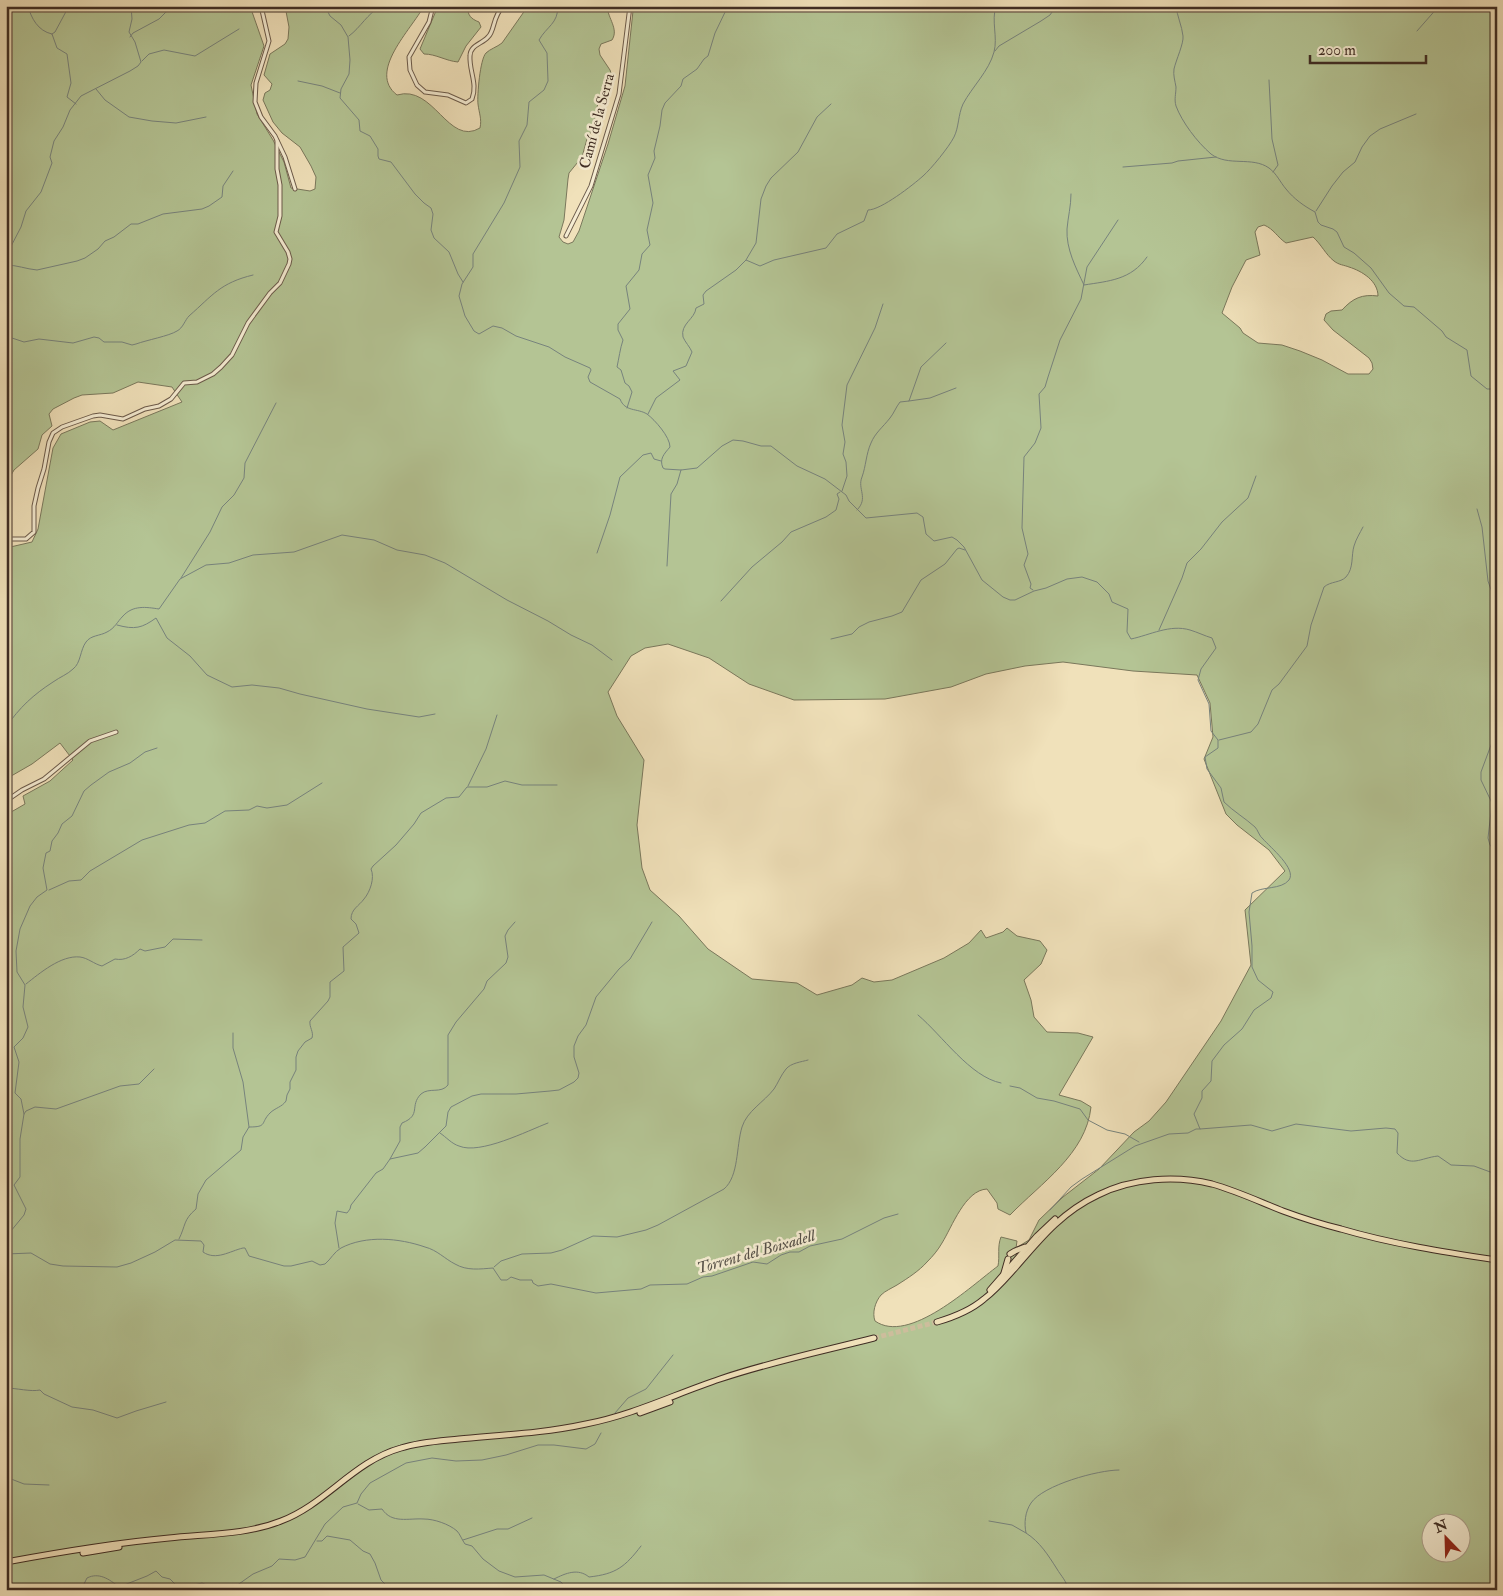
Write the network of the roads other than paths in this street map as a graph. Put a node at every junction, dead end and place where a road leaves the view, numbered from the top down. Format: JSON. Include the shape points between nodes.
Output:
{"nodes":[{"id":1,"x":260,"y":6,"type":"edge"},
{"id":2,"x":433,"y":6,"type":"edge"},
{"id":3,"x":503,"y":6,"type":"edge"},
{"id":4,"x":630,"y":6,"type":"edge"},
{"id":5,"x":277,"y":141,"type":"junction"},
{"id":6,"x":295,"y":189,"type":"dead end"},
{"id":7,"x":566,"y":236,"type":"dead end"},
{"id":8,"x":6,"y":539,"type":"edge"},
{"id":9,"x":116,"y":732,"type":"dead end"},
{"id":10,"x":6,"y":801,"type":"edge"},
{"id":11,"x":1039,"y":1240,"type":"junction"},
{"id":12,"x":1016,"y":1255,"type":"junction"},
{"id":13,"x":1497,"y":1258,"type":"edge"},
{"id":14,"x":1014,"y":1268,"type":"junction"},
{"id":15,"x":998,"y":1282,"type":"junction"},
{"id":16,"x":950,"y":1317,"type":"junction"},
{"id":17,"x":937,"y":1322,"type":"tunnel mouth"},
{"id":18,"x":874,"y":1338,"type":"tunnel mouth"},
{"id":19,"x":6,"y":1563,"type":"edge"}],
"edges":[{"from":1,"to":5,"type":"street","via":[[269,41],[256,83],[255,102],[261,118]]},
{"from":2,"to":3,"type":"street","via":[[429,22],[409,57],[410,70],[424,92],[448,95],[466,103],[472,99],[475,89],[471,51],[489,36],[495,17]]},
{"from":4,"to":7,"type":"street","name":"Camí de la Serra","via":[[617,100],[591,186]]},
{"from":5,"to":6,"type":"street","via":[[288,163]]},
{"from":5,"to":8,"type":"street","via":[[280,216],[276,232],[290,261],[280,283],[248,323],[232,356],[213,374],[181,385],[164,404],[122,419],[97,415],[59,428],[48,446],[35,500],[34,532],[26,539]]},
{"from":9,"to":10,"type":"street","via":[[90,741],[44,779]]},
{"from":11,"to":12,"type":"main road"},
{"from":11,"to":13,"type":"main road","via":[[1063,1216],[1100,1194],[1130,1183],[1163,1179],[1223,1187],[1303,1218],[1360,1235],[1408,1246]]},
{"from":11,"to":14,"type":"main road"},
{"from":12,"to":13,"type":"main road","via":[[1062,1214],[1092,1195],[1129,1181],[1163,1177],[1212,1182],[1304,1215],[1384,1238]]},
{"from":12,"to":14,"type":"main road"},
{"from":12,"to":15,"type":"main road"},
{"from":12,"to":15,"type":"main road","via":[[1007,1263]]},
{"from":14,"to":16,"type":"main road","via":[[984,1299],[962,1314]]},
{"from":15,"to":16,"type":"main road","via":[[980,1299]]},
{"from":16,"to":17,"type":"main road"},
{"from":18,"to":19,"type":"main road","via":[[723,1381],[656,1408],[601,1424],[403,1450],[367,1466],[310,1510],[272,1528]]}]}
